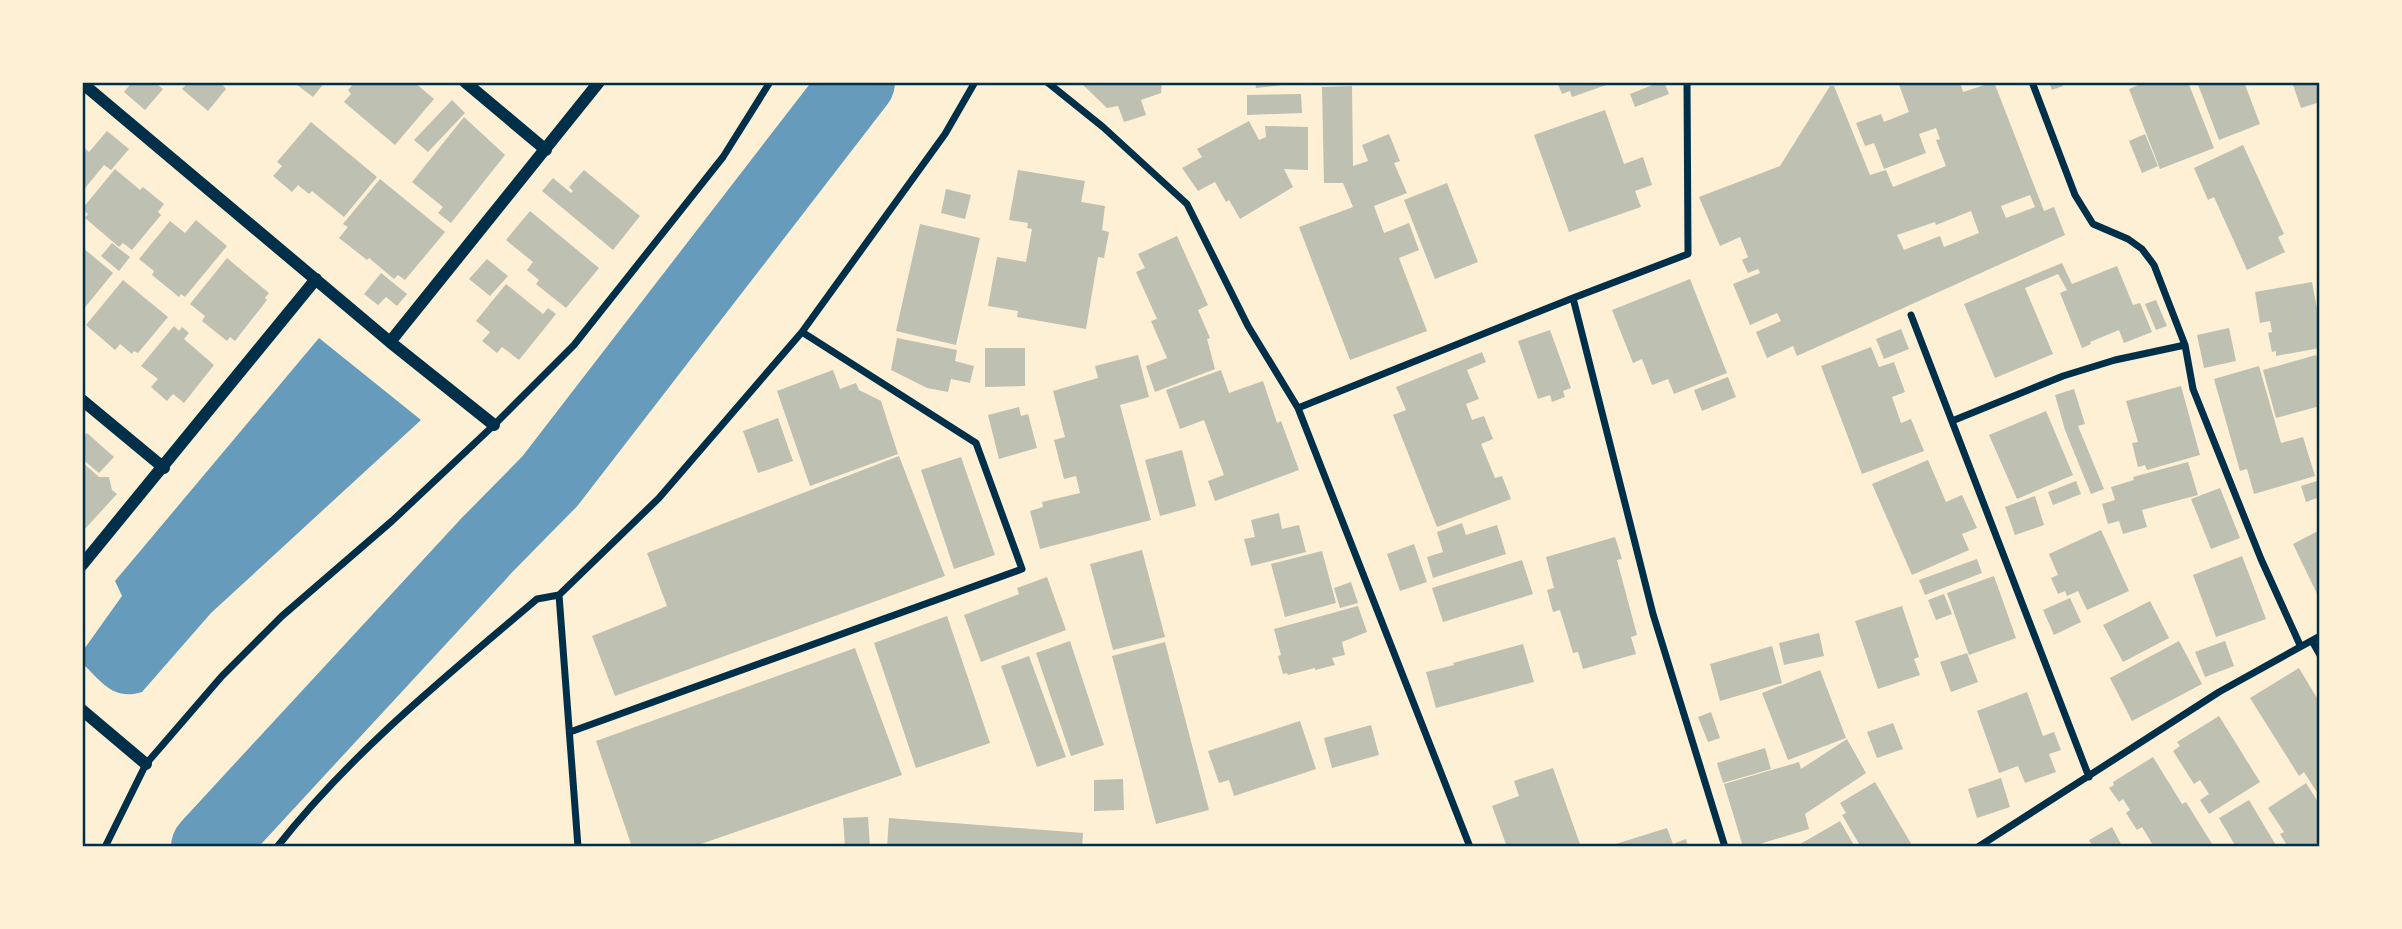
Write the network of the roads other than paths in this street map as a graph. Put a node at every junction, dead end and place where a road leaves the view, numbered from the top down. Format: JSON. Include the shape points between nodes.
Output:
{"nodes":[{"id":1,"x":465,"y":82,"type":"edge"},
{"id":2,"x":599,"y":82,"type":"edge"},
{"id":3,"x":770,"y":82,"type":"edge"},
{"id":4,"x":975,"y":82,"type":"edge"},
{"id":5,"x":1047,"y":82,"type":"edge"},
{"id":6,"x":1687,"y":82,"type":"edge"},
{"id":7,"x":2032,"y":82,"type":"edge"},
{"id":8,"x":82,"y":83,"type":"edge"},
{"id":9,"x":546,"y":150,"type":"junction"},
{"id":10,"x":316,"y":279,"type":"junction"},
{"id":11,"x":1573,"y":298,"type":"junction"},
{"id":12,"x":1911,"y":315,"type":"dead end"},
{"id":13,"x":802,"y":332,"type":"junction"},
{"id":14,"x":390,"y":342,"type":"junction"},
{"id":15,"x":2185,"y":345,"type":"junction"},
{"id":16,"x":82,"y":400,"type":"edge"},
{"id":17,"x":1298,"y":408,"type":"junction"},
{"id":18,"x":1952,"y":421,"type":"junction"},
{"id":19,"x":494,"y":425,"type":"junction"},
{"id":20,"x":164,"y":468,"type":"junction"},
{"id":21,"x":82,"y":565,"type":"edge"},
{"id":22,"x":559,"y":596,"type":"junction"},
{"id":23,"x":2320,"y":636,"type":"edge"},
{"id":24,"x":2312,"y":641,"type":"junction"},
{"id":25,"x":2300,"y":645,"type":"junction"},
{"id":26,"x":2320,"y":654,"type":"edge"},
{"id":27,"x":82,"y":710,"type":"edge"},
{"id":28,"x":570,"y":732,"type":"junction"},
{"id":29,"x":146,"y":764,"type":"junction"},
{"id":30,"x":2090,"y":777,"type":"junction"},
{"id":31,"x":105,"y":847,"type":"edge"},
{"id":32,"x":277,"y":847,"type":"edge"},
{"id":33,"x":578,"y":847,"type":"edge"},
{"id":34,"x":1470,"y":847,"type":"edge"},
{"id":35,"x":1725,"y":847,"type":"edge"},
{"id":36,"x":1978,"y":847,"type":"edge"}],
"edges":[{"from":1,"to":9,"type":"street"},
{"from":2,"to":9,"type":"street"},
{"from":3,"to":19,"type":"street","via":[[723,157],[574,345]]},
{"from":4,"to":13,"type":"street","via":[[945,135]]},
{"from":5,"to":17,"type":"street","via":[[1187,204],[1248,326]]},
{"from":6,"to":11,"type":"street","via":[[1688,254]]},
{"from":7,"to":15,"type":"street","via":[[2081,205],[2093,224],[2128,239],[2154,265]]},
{"from":8,"to":10,"type":"street"},
{"from":9,"to":14,"type":"street"},
{"from":10,"to":14,"type":"street"},
{"from":10,"to":20,"type":"street"},
{"from":11,"to":17,"type":"street"},
{"from":11,"to":35,"type":"street","via":[[1653,614]]},
{"from":12,"to":18,"type":"street"},
{"from":13,"to":22,"type":"street","via":[[659,498]]},
{"from":13,"to":28,"type":"street","via":[[976,443],[1022,569]]},
{"from":14,"to":19,"type":"street"},
{"from":15,"to":18,"type":"street","via":[[2063,376]]},
{"from":15,"to":25,"type":"street","via":[[2193,389]]},
{"from":16,"to":20,"type":"street"},
{"from":17,"to":34,"type":"street"},
{"from":18,"to":30,"type":"street"},
{"from":19,"to":29,"type":"street","via":[[282,615]]},
{"from":20,"to":21,"type":"street"},
{"from":22,"to":28,"type":"street"},
{"from":22,"to":32,"type":"street","via":[[537,600],[406,711],[350,763]]},
{"from":23,"to":24,"type":"street"},
{"from":24,"to":25,"type":"street"},
{"from":24,"to":26,"type":"street"},
{"from":25,"to":30,"type":"street"},
{"from":27,"to":29,"type":"street"},
{"from":28,"to":33,"type":"street"},
{"from":29,"to":31,"type":"street"},
{"from":30,"to":36,"type":"street"}]}
